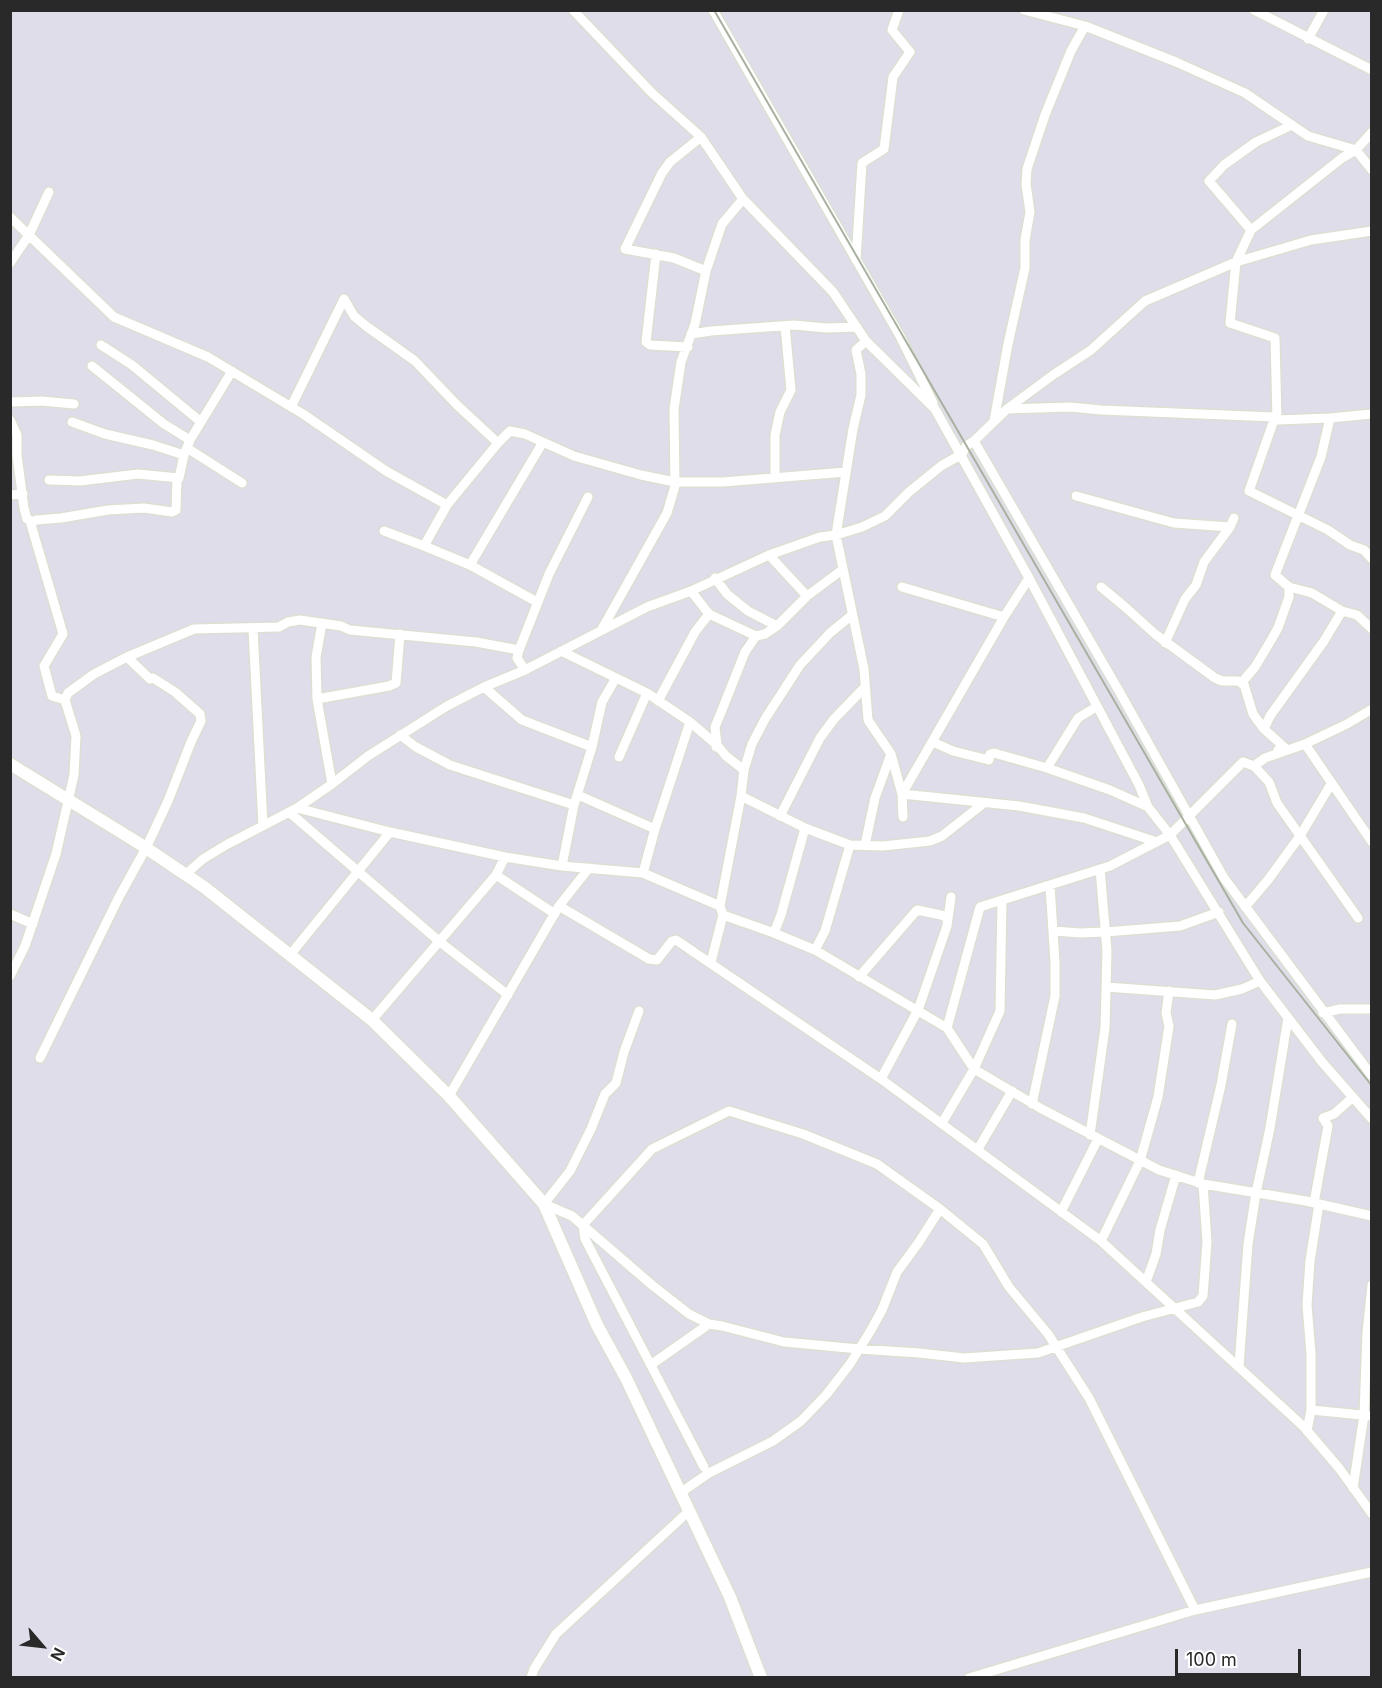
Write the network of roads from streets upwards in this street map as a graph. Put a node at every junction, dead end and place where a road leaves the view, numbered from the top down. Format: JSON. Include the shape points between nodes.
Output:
{"nodes":[{"id":1,"x":573,"y":10,"type":"edge"},
{"id":2,"x":713,"y":10,"type":"edge"},
{"id":3,"x":899,"y":10,"type":"edge"},
{"id":4,"x":1024,"y":10,"type":"edge"},
{"id":5,"x":1254,"y":10,"type":"edge"},
{"id":6,"x":1324,"y":10,"type":"edge"},
{"id":7,"x":1085,"y":26,"type":"junction"},
{"id":8,"x":1308,"y":39,"type":"junction"},
{"id":9,"x":1371,"y":70,"type":"edge"},
{"id":10,"x":1292,"y":125,"type":"junction"},
{"id":11,"x":1371,"y":132,"type":"edge"},
{"id":12,"x":701,"y":137,"type":"junction"},
{"id":13,"x":1356,"y":150,"type":"junction"},
{"id":14,"x":1371,"y":170,"type":"edge"},
{"id":15,"x":49,"y":192,"type":"dead end"},
{"id":16,"x":743,"y":199,"type":"junction"},
{"id":17,"x":10,"y":217,"type":"edge"},
{"id":18,"x":1251,"y":230,"type":"junction"},
{"id":19,"x":1371,"y":231,"type":"edge"},
{"id":20,"x":28,"y":235,"type":"junction"},
{"id":21,"x":656,"y":254,"type":"junction"},
{"id":22,"x":856,"y":260,"type":"junction"},
{"id":23,"x":1236,"y":262,"type":"junction"},
{"id":24,"x":10,"y":263,"type":"edge"},
{"id":25,"x":706,"y":271,"type":"junction"},
{"id":26,"x":785,"y":326,"type":"junction"},
{"id":27,"x":857,"y":327,"type":"junction"},
{"id":28,"x":692,"y":334,"type":"junction"},
{"id":29,"x":866,"y":341,"type":"junction"},
{"id":30,"x":101,"y":345,"type":"dead end"},
{"id":31,"x":688,"y":347,"type":"junction"},
{"id":32,"x":92,"y":366,"type":"dead end"},
{"id":33,"x":232,"y":371,"type":"junction"},
{"id":34,"x":10,"y":402,"type":"edge"},
{"id":35,"x":74,"y":404,"type":"dead end"},
{"id":36,"x":291,"y":407,"type":"junction"},
{"id":37,"x":1007,"y":409,"type":"junction"},
{"id":38,"x":1371,"y":414,"type":"edge"},
{"id":39,"x":941,"y":418,"type":"junction"},
{"id":40,"x":1276,"y":418,"type":"junction"},
{"id":41,"x":1330,"y":418,"type":"junction"},
{"id":42,"x":10,"y":420,"type":"edge"},
{"id":43,"x":72,"y":422,"type":"dead end"},
{"id":44,"x":201,"y":422,"type":"junction"},
{"id":45,"x":994,"y":422,"type":"junction"},
{"id":46,"x":974,"y":441,"type":"junction"},
{"id":47,"x":543,"y":442,"type":"junction"},
{"id":48,"x":498,"y":443,"type":"junction"},
{"id":49,"x":187,"y":448,"type":"junction"},
{"id":50,"x":962,"y":454,"type":"junction"},
{"id":51,"x":846,"y":472,"type":"junction"},
{"id":52,"x":179,"y":478,"type":"junction"},
{"id":53,"x":775,"y":478,"type":"junction"},
{"id":54,"x":49,"y":480,"type":"dead end"},
{"id":55,"x":675,"y":482,"type":"junction"},
{"id":56,"x":242,"y":483,"type":"dead end"},
{"id":57,"x":23,"y":494,"type":"junction"},
{"id":58,"x":10,"y":495,"type":"edge"},
{"id":59,"x":1076,"y":496,"type":"dead end"},
{"id":60,"x":588,"y":497,"type":"dead end"},
{"id":61,"x":447,"y":506,"type":"junction"},
{"id":62,"x":1298,"y":516,"type":"junction"},
{"id":63,"x":30,"y":521,"type":"junction"},
{"id":64,"x":384,"y":531,"type":"dead end"},
{"id":65,"x":836,"y":535,"type":"junction"},
{"id":66,"x":424,"y":546,"type":"junction"},
{"id":67,"x":770,"y":555,"type":"junction"},
{"id":68,"x":1371,"y":559,"type":"edge"},
{"id":69,"x":470,"y":566,"type":"junction"},
{"id":70,"x":842,"y":570,"type":"junction"},
{"id":71,"x":715,"y":578,"type":"junction"},
{"id":72,"x":1029,"y":578,"type":"junction"},
{"id":73,"x":902,"y":587,"type":"dead end"},
{"id":74,"x":1101,"y":587,"type":"dead end"},
{"id":75,"x":1289,"y":587,"type":"junction"},
{"id":76,"x":691,"y":591,"type":"junction"},
{"id":77,"x":807,"y":596,"type":"junction"},
{"id":78,"x":537,"y":602,"type":"junction"},
{"id":79,"x":1342,"y":611,"type":"junction"},
{"id":80,"x":709,"y":614,"type":"junction"},
{"id":81,"x":852,"y":615,"type":"junction"},
{"id":82,"x":1004,"y":617,"type":"junction"},
{"id":83,"x":322,"y":623,"type":"junction"},
{"id":84,"x":777,"y":626,"type":"junction"},
{"id":85,"x":253,"y":629,"type":"junction"},
{"id":86,"x":602,"y":629,"type":"junction"},
{"id":87,"x":1371,"y":629,"type":"edge"},
{"id":88,"x":400,"y":634,"type":"junction"},
{"id":89,"x":756,"y":636,"type":"junction"},
{"id":90,"x":1165,"y":642,"type":"junction"},
{"id":91,"x":519,"y":650,"type":"junction"},
{"id":92,"x":561,"y":651,"type":"junction"},
{"id":93,"x":127,"y":657,"type":"junction"},
{"id":94,"x":525,"y":670,"type":"junction"},
{"id":95,"x":615,"y":678,"type":"junction"},
{"id":96,"x":1243,"y":681,"type":"junction"},
{"id":97,"x":484,"y":687,"type":"junction"},
{"id":98,"x":865,"y":687,"type":"junction"},
{"id":99,"x":647,"y":693,"type":"junction"},
{"id":100,"x":316,"y":699,"type":"junction"},
{"id":101,"x":65,"y":700,"type":"junction"},
{"id":102,"x":658,"y":701,"type":"junction"},
{"id":103,"x":1096,"y":707,"type":"junction"},
{"id":104,"x":1371,"y":709,"type":"edge"},
{"id":105,"x":690,"y":722,"type":"junction"},
{"id":106,"x":1264,"y":729,"type":"junction"},
{"id":107,"x":400,"y":735,"type":"junction"},
{"id":108,"x":933,"y":742,"type":"junction"},
{"id":109,"x":1305,"y":744,"type":"junction"},
{"id":110,"x":717,"y":746,"type":"junction"},
{"id":111,"x":592,"y":747,"type":"junction"},
{"id":112,"x":891,"y":754,"type":"junction"},
{"id":113,"x":619,"y":757,"type":"dead end"},
{"id":114,"x":1243,"y":762,"type":"junction"},
{"id":115,"x":10,"y":764,"type":"edge"},
{"id":116,"x":1254,"y":766,"type":"junction"},
{"id":117,"x":1047,"y":768,"type":"junction"},
{"id":118,"x":744,"y":770,"type":"junction"},
{"id":119,"x":332,"y":784,"type":"junction"},
{"id":120,"x":1332,"y":784,"type":"junction"},
{"id":121,"x":902,"y":794,"type":"junction"},
{"id":122,"x":578,"y":795,"type":"junction"},
{"id":123,"x":741,"y":796,"type":"junction"},
{"id":124,"x":69,"y":799,"type":"junction"},
{"id":125,"x":984,"y":803,"type":"junction"},
{"id":126,"x":574,"y":805,"type":"junction"},
{"id":127,"x":1148,"y":807,"type":"junction"},
{"id":128,"x":293,"y":810,"type":"junction"},
{"id":129,"x":780,"y":816,"type":"junction"},
{"id":130,"x":1190,"y":816,"type":"junction"},
{"id":131,"x":903,"y":817,"type":"dead end"},
{"id":132,"x":264,"y":826,"type":"junction"},
{"id":133,"x":805,"y":828,"type":"junction"},
{"id":134,"x":655,"y":829,"type":"junction"},
{"id":135,"x":390,"y":832,"type":"junction"},
{"id":136,"x":1170,"y":835,"type":"junction"},
{"id":137,"x":1300,"y":837,"type":"junction"},
{"id":138,"x":1157,"y":842,"type":"junction"},
{"id":139,"x":1371,"y":842,"type":"edge"},
{"id":140,"x":850,"y":845,"type":"junction"},
{"id":141,"x":866,"y":845,"type":"junction"},
{"id":142,"x":146,"y":848,"type":"junction"},
{"id":143,"x":506,"y":857,"type":"junction"},
{"id":144,"x":562,"y":866,"type":"junction"},
{"id":145,"x":590,"y":868,"type":"junction"},
{"id":146,"x":1100,"y":869,"type":"junction"},
{"id":147,"x":357,"y":873,"type":"junction"},
{"id":148,"x":643,"y":873,"type":"junction"},
{"id":149,"x":186,"y":874,"type":"junction"},
{"id":150,"x":496,"y":875,"type":"junction"},
{"id":151,"x":1050,"y":886,"type":"junction"},
{"id":152,"x":951,"y":897,"type":"dead end"},
{"id":153,"x":1002,"y":901,"type":"junction"},
{"id":154,"x":1245,"y":907,"type":"junction"},
{"id":155,"x":557,"y":910,"type":"junction"},
{"id":156,"x":722,"y":910,"type":"junction"},
{"id":157,"x":1219,"y":912,"type":"junction"},
{"id":158,"x":10,"y":914,"type":"edge"},
{"id":159,"x":948,"y":918,"type":"junction"},
{"id":160,"x":1358,"y":918,"type":"dead end"},
{"id":161,"x":33,"y":924,"type":"junction"},
{"id":162,"x":1053,"y":931,"type":"junction"},
{"id":163,"x":1105,"y":932,"type":"junction"},
{"id":164,"x":774,"y":933,"type":"junction"},
{"id":165,"x":440,"y":942,"type":"junction"},
{"id":166,"x":815,"y":950,"type":"junction"},
{"id":167,"x":290,"y":955,"type":"junction"},
{"id":168,"x":711,"y":962,"type":"junction"},
{"id":169,"x":10,"y":976,"type":"edge"},
{"id":170,"x":859,"y":977,"type":"junction"},
{"id":171,"x":1260,"y":981,"type":"junction"},
{"id":172,"x":1106,"y":987,"type":"junction"},
{"id":173,"x":1169,"y":991,"type":"junction"},
{"id":174,"x":508,"y":995,"type":"junction"},
{"id":175,"x":1371,"y":1009,"type":"edge"},
{"id":176,"x":918,"y":1010,"type":"junction"},
{"id":177,"x":639,"y":1011,"type":"dead end"},
{"id":178,"x":1323,"y":1012,"type":"junction"},
{"id":179,"x":1288,"y":1018,"type":"junction"},
{"id":180,"x":372,"y":1020,"type":"junction"},
{"id":181,"x":1232,"y":1024,"type":"dead end"},
{"id":182,"x":947,"y":1028,"type":"junction"},
{"id":183,"x":40,"y":1058,"type":"dead end"},
{"id":184,"x":974,"y":1068,"type":"junction"},
{"id":185,"x":1371,"y":1076,"type":"edge"},
{"id":186,"x":881,"y":1078,"type":"junction"},
{"id":187,"x":1012,"y":1091,"type":"junction"},
{"id":188,"x":449,"y":1096,"type":"junction"},
{"id":189,"x":1352,"y":1098,"type":"junction"},
{"id":190,"x":1032,"y":1104,"type":"junction"},
{"id":191,"x":1371,"y":1119,"type":"edge"},
{"id":192,"x":942,"y":1123,"type":"junction"},
{"id":193,"x":1094,"y":1137,"type":"junction"},
{"id":194,"x":978,"y":1149,"type":"junction"},
{"id":195,"x":1140,"y":1161,"type":"junction"},
{"id":196,"x":1176,"y":1176,"type":"junction"},
{"id":197,"x":1201,"y":1184,"type":"junction"},
{"id":198,"x":1256,"y":1193,"type":"junction"},
{"id":199,"x":544,"y":1204,"type":"junction"},
{"id":200,"x":1316,"y":1204,"type":"junction"},
{"id":201,"x":940,"y":1209,"type":"junction"},
{"id":202,"x":1061,"y":1212,"type":"junction"},
{"id":203,"x":1371,"y":1216,"type":"edge"},
{"id":204,"x":583,"y":1225,"type":"junction"},
{"id":205,"x":1101,"y":1241,"type":"junction"},
{"id":206,"x":1146,"y":1282,"type":"junction"},
{"id":207,"x":1371,"y":1285,"type":"edge"},
{"id":208,"x":1177,"y":1309,"type":"junction"},
{"id":209,"x":709,"y":1324,"type":"junction"},
{"id":210,"x":1369,"y":1344,"type":"edge"},
{"id":211,"x":1056,"y":1346,"type":"junction"},
{"id":212,"x":859,"y":1349,"type":"junction"},
{"id":213,"x":652,"y":1364,"type":"junction"},
{"id":214,"x":1239,"y":1366,"type":"junction"},
{"id":215,"x":1311,"y":1410,"type":"junction"},
{"id":216,"x":1368,"y":1416,"type":"edge"},
{"id":217,"x":1307,"y":1431,"type":"junction"},
{"id":218,"x":704,"y":1467,"type":"dead end"},
{"id":219,"x":1353,"y":1488,"type":"junction"},
{"id":220,"x":680,"y":1493,"type":"junction"},
{"id":221,"x":689,"y":1511,"type":"junction"},
{"id":222,"x":1371,"y":1514,"type":"edge"},
{"id":223,"x":1371,"y":1572,"type":"edge"},
{"id":224,"x":1195,"y":1610,"type":"junction"},
{"id":225,"x":531,"y":1677,"type":"edge"},
{"id":226,"x":762,"y":1677,"type":"edge"},
{"id":227,"x":969,"y":1677,"type":"edge"}],
"edges":[{"from":1,"to":12,"type":"street","via":[[652,93]]},
{"from":2,"to":22,"type":"street"},
{"from":3,"to":22,"type":"street","via":[[892,30],[910,52],[893,77],[884,148],[862,163]]},
{"from":4,"to":7,"type":"street"},
{"from":5,"to":8,"type":"street"},
{"from":6,"to":8,"type":"street"},
{"from":7,"to":10,"type":"street","via":[[1245,93]]},
{"from":7,"to":45,"type":"street","via":[[1045,115],[1027,169],[1030,212],[1025,268]]},
{"from":8,"to":9,"type":"street"},
{"from":10,"to":13,"type":"street","via":[[1308,136]]},
{"from":10,"to":18,"type":"street","via":[[1256,142],[1209,181]]},
{"from":11,"to":13,"type":"street"},
{"from":12,"to":16,"type":"street"},
{"from":12,"to":21,"type":"street","via":[[662,173],[625,249]]},
{"from":13,"to":14,"type":"street"},
{"from":13,"to":18,"type":"street"},
{"from":15,"to":20,"type":"street"},
{"from":16,"to":25,"type":"street","via":[[722,224]]},
{"from":16,"to":27,"type":"street","via":[[833,292]]},
{"from":17,"to":20,"type":"street"},
{"from":18,"to":23,"type":"street"},
{"from":19,"to":23,"type":"street","via":[[1311,240]]},
{"from":20,"to":24,"type":"street"},
{"from":20,"to":33,"type":"street","via":[[114,317]]},
{"from":21,"to":25,"type":"street"},
{"from":21,"to":31,"type":"street","via":[[646,342]]},
{"from":22,"to":39,"type":"street"},
{"from":23,"to":37,"type":"street","via":[[1145,301],[1091,350]]},
{"from":23,"to":40,"type":"street","via":[[1230,323],[1275,338]]},
{"from":25,"to":28,"type":"street"},
{"from":26,"to":27,"type":"street"},
{"from":26,"to":28,"type":"street"},
{"from":26,"to":53,"type":"street","via":[[791,390],[775,435]]},
{"from":27,"to":29,"type":"street"},
{"from":28,"to":31,"type":"street"},
{"from":29,"to":39,"type":"street","via":[[930,402]]},
{"from":29,"to":51,"type":"street","via":[[856,350],[861,395]]},
{"from":30,"to":44,"type":"street","via":[[132,365]]},
{"from":31,"to":55,"type":"street","via":[[679,372],[674,409]]},
{"from":32,"to":49,"type":"street","via":[[164,424]]},
{"from":33,"to":36,"type":"street"},
{"from":33,"to":44,"type":"street"},
{"from":34,"to":35,"type":"street"},
{"from":36,"to":48,"type":"street","via":[[344,299],[354,316],[415,361]]},
{"from":36,"to":61,"type":"street","via":[[386,471]]},
{"from":37,"to":40,"type":"street","via":[[1070,407]]},
{"from":37,"to":45,"type":"street"},
{"from":38,"to":41,"type":"street"},
{"from":39,"to":50,"type":"street"},
{"from":40,"to":41,"type":"street"},
{"from":40,"to":62,"type":"street","via":[[1249,491]]},
{"from":41,"to":62,"type":"street","via":[[1323,451]]},
{"from":42,"to":57,"type":"street","via":[[17,435]]},
{"from":43,"to":49,"type":"street","via":[[105,434]]},
{"from":44,"to":49,"type":"street"},
{"from":45,"to":46,"type":"street"},
{"from":46,"to":50,"type":"street"},
{"from":46,"to":130,"type":"street"},
{"from":47,"to":48,"type":"street","via":[[510,431]]},
{"from":47,"to":55,"type":"street","via":[[584,459]]},
{"from":47,"to":69,"type":"street"},
{"from":48,"to":61,"type":"street"},
{"from":49,"to":52,"type":"street"},
{"from":49,"to":56,"type":"street"},
{"from":50,"to":65,"type":"street","via":[[941,466],[885,516]]},
{"from":50,"to":72,"type":"street"},
{"from":51,"to":53,"type":"street"},
{"from":51,"to":65,"type":"street"},
{"from":52,"to":54,"type":"street","via":[[138,474],[80,481]]},
{"from":52,"to":63,"type":"street","via":[[176,510],[172,512],[144,508],[108,510]]},
{"from":53,"to":55,"type":"street"},
{"from":55,"to":86,"type":"street","via":[[667,513]]},
{"from":57,"to":58,"type":"street"},
{"from":57,"to":63,"type":"street"},
{"from":59,"to":90,"type":"street","via":[[1174,523],[1232,522],[1204,562]]},
{"from":60,"to":78,"type":"street"},
{"from":61,"to":66,"type":"street"},
{"from":62,"to":68,"type":"street","via":[[1364,550]]},
{"from":62,"to":75,"type":"street","via":[[1275,575]]},
{"from":63,"to":101,"type":"street","via":[[63,634],[44,666],[52,696]]},
{"from":64,"to":66,"type":"street"},
{"from":65,"to":67,"type":"street"},
{"from":65,"to":70,"type":"street"},
{"from":66,"to":69,"type":"street"},
{"from":67,"to":71,"type":"street"},
{"from":67,"to":77,"type":"street"},
{"from":69,"to":78,"type":"street"},
{"from":70,"to":77,"type":"street"},
{"from":70,"to":81,"type":"street"},
{"from":71,"to":76,"type":"street"},
{"from":71,"to":84,"type":"street","via":[[748,611]]},
{"from":72,"to":82,"type":"street"},
{"from":72,"to":103,"type":"street"},
{"from":73,"to":82,"type":"street"},
{"from":74,"to":90,"type":"street"},
{"from":75,"to":79,"type":"street","via":[[1312,593]]},
{"from":75,"to":96,"type":"street","via":[[1278,628]]},
{"from":76,"to":80,"type":"street"},
{"from":76,"to":86,"type":"street"},
{"from":77,"to":84,"type":"street"},
{"from":78,"to":91,"type":"street"},
{"from":79,"to":87,"type":"street","via":[[1357,615]]},
{"from":79,"to":106,"type":"street"},
{"from":80,"to":89,"type":"street"},
{"from":80,"to":102,"type":"street"},
{"from":81,"to":98,"type":"street"},
{"from":81,"to":118,"type":"street","via":[[800,665],[752,744]]},
{"from":82,"to":108,"type":"street"},
{"from":83,"to":85,"type":"street","via":[[288,621],[279,627]]},
{"from":83,"to":88,"type":"street","via":[[350,630]]},
{"from":83,"to":100,"type":"street","via":[[316,657]]},
{"from":84,"to":89,"type":"street"},
{"from":85,"to":93,"type":"street","via":[[194,629]]},
{"from":85,"to":132,"type":"street"},
{"from":86,"to":92,"type":"street"},
{"from":88,"to":91,"type":"street"},
{"from":88,"to":100,"type":"street","via":[[396,683]]},
{"from":89,"to":110,"type":"street","via":[[745,652],[722,710],[716,727]]},
{"from":90,"to":96,"type":"street","via":[[1215,678]]},
{"from":91,"to":94,"type":"street","via":[[517,658]]},
{"from":92,"to":94,"type":"street"},
{"from":92,"to":95,"type":"street"},
{"from":93,"to":101,"type":"street","via":[[94,674],[68,693]]},
{"from":93,"to":142,"type":"street","via":[[150,679],[175,692],[200,714],[201,721]]},
{"from":94,"to":97,"type":"street"},
{"from":95,"to":99,"type":"street"},
{"from":95,"to":111,"type":"street","via":[[602,702]]},
{"from":96,"to":106,"type":"street","via":[[1253,714]]},
{"from":97,"to":107,"type":"street"},
{"from":97,"to":111,"type":"street","via":[[522,720]]},
{"from":98,"to":112,"type":"street","via":[[868,720]]},
{"from":98,"to":129,"type":"street","via":[[820,738]]},
{"from":99,"to":102,"type":"street"},
{"from":99,"to":113,"type":"street"},
{"from":100,"to":119,"type":"street"},
{"from":101,"to":124,"type":"street","via":[[77,750]]},
{"from":102,"to":105,"type":"street"},
{"from":103,"to":117,"type":"street","via":[[1078,717]]},
{"from":103,"to":127,"type":"street"},
{"from":104,"to":109,"type":"street"},
{"from":105,"to":110,"type":"street"},
{"from":105,"to":134,"type":"street"},
{"from":106,"to":114,"type":"street","via":[[1284,747]]},
{"from":107,"to":119,"type":"street"},
{"from":107,"to":126,"type":"street","via":[[450,765]]},
{"from":108,"to":117,"type":"street","via":[[989,760],[994,753]]},
{"from":108,"to":121,"type":"street"},
{"from":109,"to":116,"type":"street"},
{"from":109,"to":120,"type":"street"},
{"from":110,"to":118,"type":"street"},
{"from":111,"to":122,"type":"street"},
{"from":112,"to":121,"type":"street"},
{"from":112,"to":141,"type":"street","via":[[875,798]]},
{"from":114,"to":116,"type":"street"},
{"from":114,"to":130,"type":"street"},
{"from":115,"to":124,"type":"street"},
{"from":116,"to":137,"type":"street","via":[[1269,782],[1277,803]]},
{"from":117,"to":127,"type":"street"},
{"from":118,"to":123,"type":"street"},
{"from":119,"to":128,"type":"street"},
{"from":120,"to":137,"type":"street"},
{"from":120,"to":139,"type":"street"},
{"from":121,"to":125,"type":"street"},
{"from":121,"to":131,"type":"street"},
{"from":122,"to":126,"type":"street"},
{"from":122,"to":134,"type":"street"},
{"from":123,"to":129,"type":"street"},
{"from":123,"to":156,"type":"street"},
{"from":124,"to":142,"type":"street"},
{"from":124,"to":161,"type":"street","via":[[62,837]]},
{"from":125,"to":138,"type":"street","via":[[1084,818]]},
{"from":125,"to":141,"type":"street","via":[[930,841]]},
{"from":126,"to":144,"type":"street"},
{"from":127,"to":136,"type":"street"},
{"from":128,"to":132,"type":"street"},
{"from":128,"to":135,"type":"street"},
{"from":128,"to":147,"type":"street"},
{"from":129,"to":133,"type":"street"},
{"from":130,"to":136,"type":"street"},
{"from":130,"to":154,"type":"street"},
{"from":132,"to":149,"type":"street","via":[[225,845]]},
{"from":133,"to":140,"type":"street"},
{"from":133,"to":164,"type":"street"},
{"from":134,"to":148,"type":"street"},
{"from":135,"to":143,"type":"street"},
{"from":135,"to":147,"type":"street"},
{"from":136,"to":138,"type":"street"},
{"from":136,"to":157,"type":"street"},
{"from":137,"to":154,"type":"street"},
{"from":137,"to":160,"type":"street"},
{"from":138,"to":146,"type":"street"},
{"from":140,"to":141,"type":"street"},
{"from":140,"to":166,"type":"street","via":[[825,931]]},
{"from":142,"to":149,"type":"street"},
{"from":142,"to":183,"type":"street"},
{"from":143,"to":144,"type":"street"},
{"from":143,"to":150,"type":"street"},
{"from":144,"to":145,"type":"street"},
{"from":145,"to":148,"type":"street"},
{"from":145,"to":155,"type":"street"},
{"from":146,"to":151,"type":"street"},
{"from":146,"to":163,"type":"street"},
{"from":147,"to":165,"type":"street"},
{"from":147,"to":167,"type":"street"},
{"from":148,"to":156,"type":"street"},
{"from":149,"to":167,"type":"street"},
{"from":150,"to":155,"type":"street"},
{"from":150,"to":165,"type":"street"},
{"from":151,"to":153,"type":"street"},
{"from":151,"to":162,"type":"street"},
{"from":152,"to":159,"type":"street"},
{"from":153,"to":182,"type":"street","via":[[980,907]]},
{"from":153,"to":184,"type":"street","via":[[1000,1011]]},
{"from":154,"to":178,"type":"street"},
{"from":155,"to":168,"type":"street","via":[[649,959],[657,960],[676,940]]},
{"from":155,"to":174,"type":"street"},
{"from":156,"to":164,"type":"street"},
{"from":156,"to":168,"type":"street"},
{"from":157,"to":163,"type":"street","via":[[1180,926]]},
{"from":157,"to":171,"type":"street"},
{"from":158,"to":161,"type":"street"},
{"from":159,"to":170,"type":"street","via":[[917,910]]},
{"from":159,"to":176,"type":"street"},
{"from":161,"to":169,"type":"street"},
{"from":162,"to":163,"type":"street"},
{"from":162,"to":190,"type":"street","via":[[1055,996]]},
{"from":163,"to":172,"type":"street"},
{"from":164,"to":166,"type":"street"},
{"from":165,"to":174,"type":"street"},
{"from":165,"to":180,"type":"street"},
{"from":166,"to":170,"type":"street"},
{"from":167,"to":180,"type":"street"},
{"from":168,"to":186,"type":"street"},
{"from":170,"to":176,"type":"street"},
{"from":171,"to":173,"type":"street","via":[[1215,995]]},
{"from":171,"to":179,"type":"street"},
{"from":172,"to":173,"type":"street"},
{"from":172,"to":193,"type":"street"},
{"from":173,"to":195,"type":"street","via":[[1169,1026],[1162,1072]]},
{"from":174,"to":188,"type":"street"},
{"from":175,"to":178,"type":"street"},
{"from":176,"to":182,"type":"street"},
{"from":176,"to":186,"type":"street"},
{"from":177,"to":199,"type":"street","via":[[616,1083],[605,1095],[570,1171]]},
{"from":178,"to":185,"type":"street"},
{"from":179,"to":189,"type":"street"},
{"from":179,"to":198,"type":"street"},
{"from":180,"to":188,"type":"street"},
{"from":181,"to":197,"type":"street"},
{"from":182,"to":184,"type":"street"},
{"from":184,"to":187,"type":"street"},
{"from":184,"to":192,"type":"street"},
{"from":186,"to":192,"type":"street"},
{"from":187,"to":190,"type":"street"},
{"from":187,"to":194,"type":"street"},
{"from":188,"to":199,"type":"street"},
{"from":189,"to":191,"type":"street"},
{"from":189,"to":200,"type":"street","via":[[1323,1118],[1328,1126]]},
{"from":190,"to":193,"type":"street"},
{"from":192,"to":194,"type":"street"},
{"from":193,"to":195,"type":"street"},
{"from":193,"to":202,"type":"street"},
{"from":194,"to":202,"type":"street"},
{"from":195,"to":196,"type":"street"},
{"from":195,"to":205,"type":"street"},
{"from":196,"to":197,"type":"street"},
{"from":196,"to":206,"type":"street"},
{"from":197,"to":198,"type":"street"},
{"from":197,"to":208,"type":"street","via":[[1208,1228],[1203,1296],[1198,1302]]},
{"from":198,"to":200,"type":"street"},
{"from":198,"to":214,"type":"street"},
{"from":199,"to":204,"type":"street"},
{"from":199,"to":220,"type":"street","via":[[597,1325]]},
{"from":200,"to":203,"type":"street"},
{"from":200,"to":215,"type":"street","via":[[1307,1305]]},
{"from":201,"to":204,"type":"street","via":[[877,1164],[803,1134],[729,1111],[652,1149]]},
{"from":201,"to":211,"type":"street","via":[[983,1244],[1009,1287]]},
{"from":201,"to":212,"type":"street","via":[[897,1272],[877,1320]]},
{"from":202,"to":205,"type":"street"},
{"from":204,"to":209,"type":"street","via":[[652,1285],[689,1314]]},
{"from":204,"to":213,"type":"street","via":[[585,1239]]},
{"from":205,"to":206,"type":"street"},
{"from":206,"to":208,"type":"street"},
{"from":207,"to":210,"type":"street"},
{"from":208,"to":211,"type":"street"},
{"from":208,"to":214,"type":"street"},
{"from":209,"to":212,"type":"street","via":[[784,1342]]},
{"from":209,"to":213,"type":"street"},
{"from":210,"to":216,"type":"street"},
{"from":211,"to":212,"type":"street","via":[[1038,1353],[972,1358]]},
{"from":211,"to":224,"type":"street","via":[[1089,1398]]},
{"from":212,"to":220,"type":"street","via":[[839,1379],[801,1421]]},
{"from":213,"to":218,"type":"street"},
{"from":214,"to":217,"type":"street"},
{"from":215,"to":216,"type":"street"},
{"from":215,"to":217,"type":"street"},
{"from":216,"to":219,"type":"street"},
{"from":217,"to":219,"type":"street"},
{"from":219,"to":222,"type":"street"},
{"from":220,"to":221,"type":"street"},
{"from":221,"to":225,"type":"street","via":[[555,1634]]},
{"from":221,"to":226,"type":"street"},
{"from":223,"to":224,"type":"street"},
{"from":224,"to":227,"type":"street"}]}
